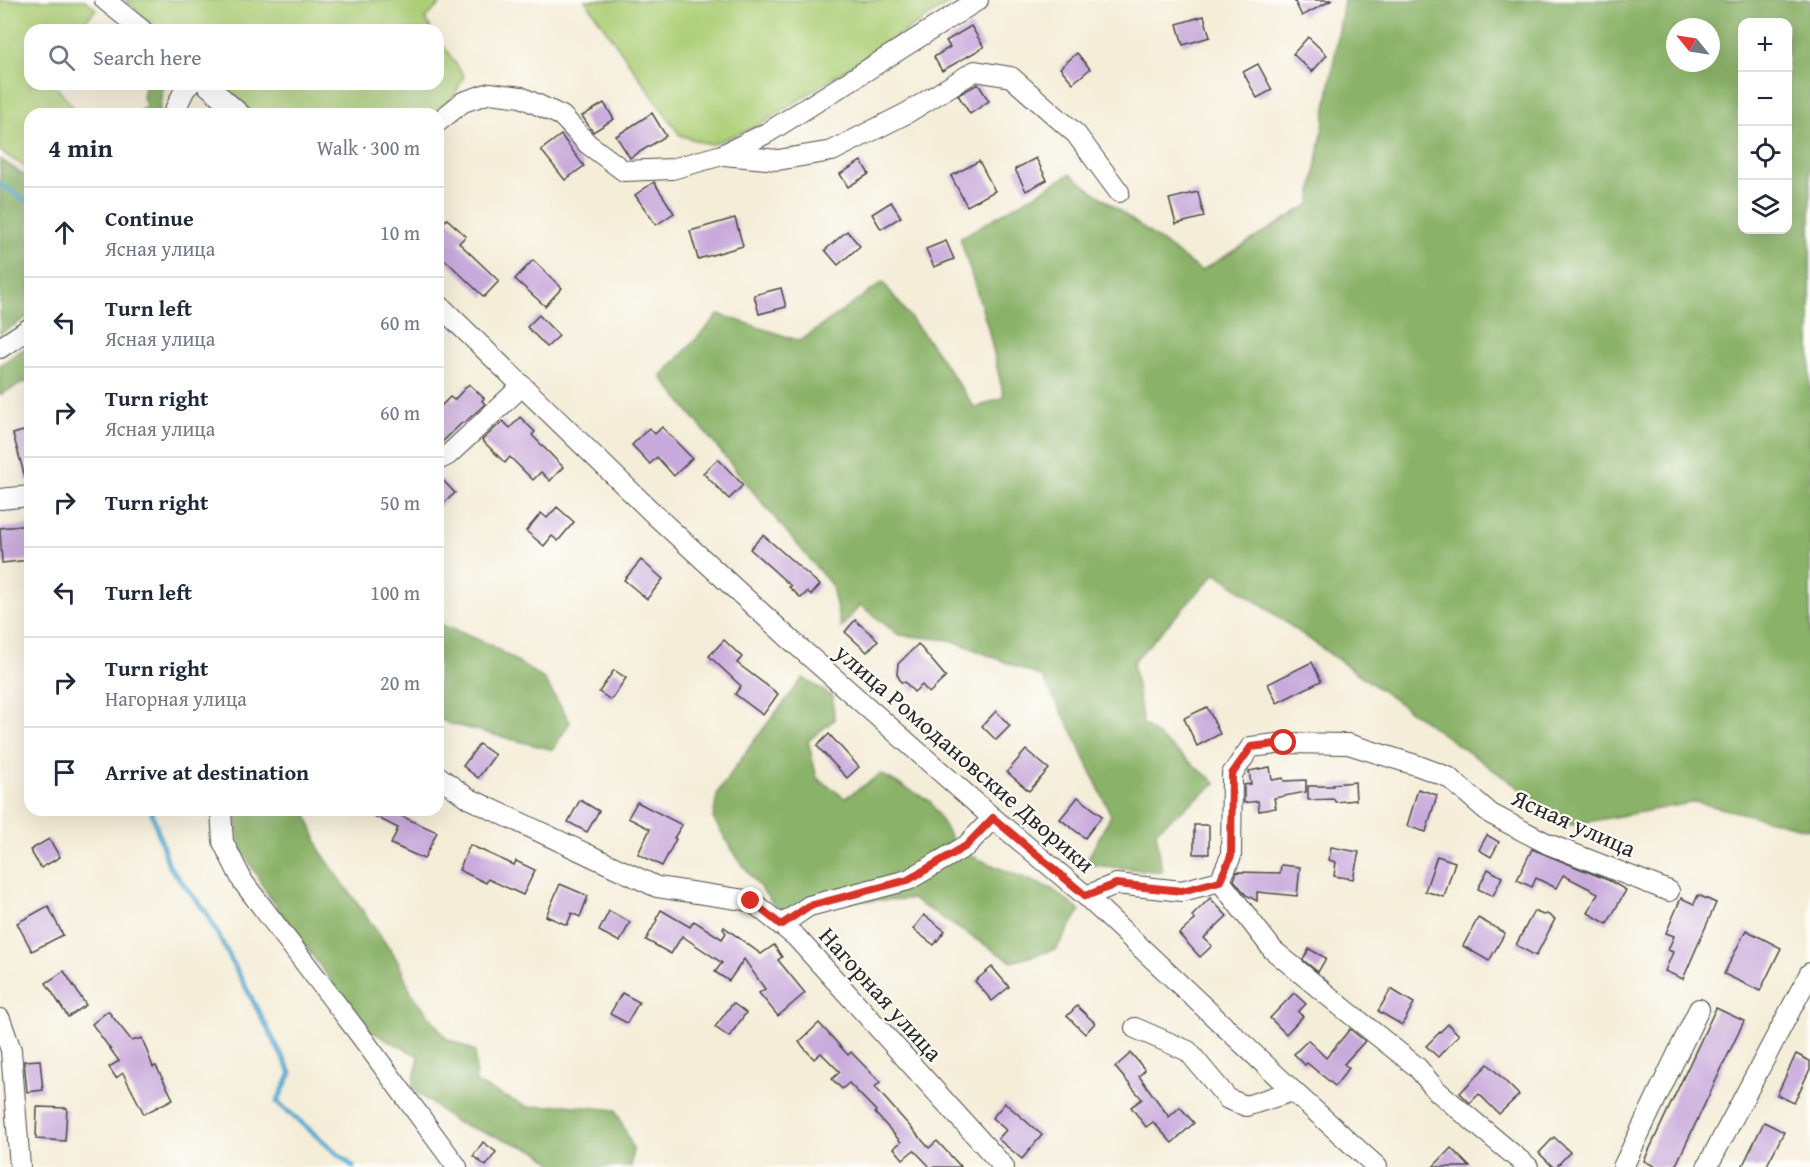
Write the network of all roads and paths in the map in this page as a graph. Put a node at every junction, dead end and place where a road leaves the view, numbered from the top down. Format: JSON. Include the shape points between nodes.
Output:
{"nodes":[{"id":1,"x":105,"y":0,"type":"edge"},
{"id":2,"x":978,"y":0,"type":"edge"},
{"id":3,"x":135,"y":24,"type":"edge"},
{"id":4,"x":185,"y":90,"type":"edge"},
{"id":5,"x":213,"y":90,"type":"edge"},
{"id":6,"x":176,"y":108,"type":"edge"},
{"id":7,"x":233,"y":108,"type":"edge"},
{"id":8,"x":444,"y":117,"type":"edge"},
{"id":9,"x":722,"y":155,"type":"junction"},
{"id":10,"x":1119,"y":192,"type":"dead end"},
{"id":11,"x":444,"y":310,"type":"edge"},
{"id":12,"x":24,"y":332,"type":"edge"},
{"id":13,"x":0,"y":348,"type":"edge"},
{"id":14,"x":522,"y":386,"type":"junction"},
{"id":15,"x":444,"y":457,"type":"edge"},
{"id":16,"x":24,"y":497,"type":"edge"},
{"id":17,"x":0,"y":499,"type":"edge"},
{"id":18,"x":444,"y":780,"type":"edge"},
{"id":19,"x":221,"y":816,"type":"edge"},
{"id":20,"x":993,"y":818,"type":"junction"},
{"id":21,"x":1220,"y":881,"type":"junction"},
{"id":22,"x":1669,"y":891,"type":"dead end"},
{"id":23,"x":1086,"y":896,"type":"junction"},
{"id":24,"x":781,"y":925,"type":"junction"},
{"id":25,"x":1810,"y":973,"type":"edge"},
{"id":26,"x":1699,"y":1009,"type":"dead end"},
{"id":27,"x":0,"y":1019,"type":"edge"},
{"id":28,"x":1135,"y":1028,"type":"dead end"},
{"id":29,"x":1293,"y":1091,"type":"junction"},
{"id":30,"x":1373,"y":1166,"type":"edge"},
{"id":31,"x":20,"y":1167,"type":"edge"},
{"id":32,"x":457,"y":1167,"type":"edge"},
{"id":33,"x":1004,"y":1167,"type":"edge"},
{"id":34,"x":1528,"y":1167,"type":"edge"},
{"id":35,"x":1623,"y":1167,"type":"edge"},
{"id":36,"x":1707,"y":1167,"type":"edge"}],
"edges":[{"from":1,"to":3,"type":"street"},
{"from":2,"to":9,"type":"street","via":[[767,133]]},
{"from":4,"to":6,"type":"street"},
{"from":5,"to":7,"type":"street"},
{"from":8,"to":9,"type":"street","via":[[463,102],[490,93],[521,96],[562,116],[588,144],[624,171],[672,170]]},
{"from":9,"to":10,"type":"street","via":[[778,160],[832,151],[907,113],[975,71],[1011,77],[1076,134]]},
{"from":11,"to":14,"type":"street","name":"улица Ромодановские Дворики"},
{"from":12,"to":13,"type":"street"},
{"from":14,"to":15,"type":"street"},
{"from":14,"to":20,"type":"street","name":"улица Ромодановские Дворики","via":[[792,641]]},
{"from":16,"to":17,"type":"street"},
{"from":18,"to":24,"type":"street","name":"Нагорная улица","via":[[468,798],[657,887],[751,901]]},
{"from":19,"to":32,"type":"street","via":[[223,842],[243,882]]},
{"from":20,"to":23,"type":"street","name":"улица Ромодановские Дворики"},
{"from":20,"to":24,"type":"street","via":[[966,846],[908,880],[809,906]]},
{"from":21,"to":22,"type":"street","name":"Ясная улица","via":[[1231,856],[1232,774],[1251,747],[1348,744],[1448,777],[1491,814],[1539,839]]},
{"from":21,"to":23,"type":"street","via":[[1182,891],[1116,884]]},
{"from":21,"to":34,"type":"street","via":[[1273,950],[1417,1067],[1436,1090]]},
{"from":23,"to":29,"type":"street","name":"улица Ромодановские Дворики"},
{"from":24,"to":33,"type":"street","name":"Нагорная улица"},
{"from":25,"to":36,"type":"street"},
{"from":26,"to":35,"type":"street"},
{"from":27,"to":31,"type":"street","via":[[11,1050]]},
{"from":28,"to":29,"type":"street","via":[[1188,1051],[1228,1099],[1246,1106]]},
{"from":29,"to":30,"type":"street","name":"улица Ромодановские Дворики"}]}
